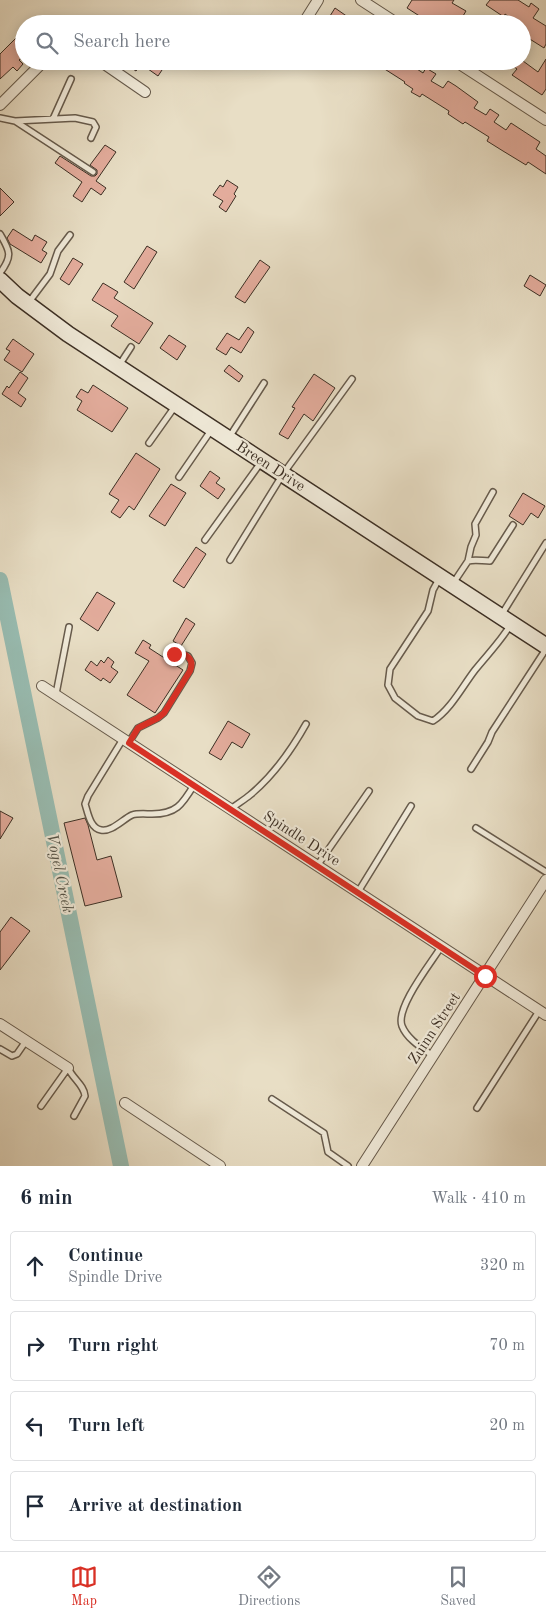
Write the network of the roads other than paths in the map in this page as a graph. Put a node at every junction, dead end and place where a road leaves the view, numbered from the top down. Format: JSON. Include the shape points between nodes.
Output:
{"nodes":[{"id":1,"x":318,"y":0,"type":"edge"},
{"id":2,"x":361,"y":0,"type":"edge"},
{"id":3,"x":308,"y":15,"type":"edge"},
{"id":4,"x":384,"y":15,"type":"edge"},
{"id":5,"x":35,"y":70,"type":"edge"},
{"id":6,"x":113,"y":70,"type":"edge"},
{"id":7,"x":470,"y":70,"type":"edge"},
{"id":8,"x":71,"y":79,"type":"dead end"},
{"id":9,"x":145,"y":92,"type":"dead end"},
{"id":10,"x":0,"y":104,"type":"edge"},
{"id":11,"x":0,"y":118,"type":"edge"},
{"id":12,"x":53,"y":118,"type":"junction"},
{"id":13,"x":546,"y":120,"type":"edge"},
{"id":14,"x":15,"y":121,"type":"junction"},
{"id":15,"x":91,"y":138,"type":"dead end"},
{"id":16,"x":93,"y":172,"type":"dead end"},
{"id":17,"x":0,"y":234,"type":"edge"},
{"id":18,"x":70,"y":235,"type":"dead end"},
{"id":19,"x":0,"y":273,"type":"edge"},
{"id":20,"x":0,"y":280,"type":"edge"},
{"id":21,"x":28,"y":304,"type":"junction"},
{"id":22,"x":131,"y":347,"type":"dead end"},
{"id":23,"x":118,"y":367,"type":"junction"},
{"id":24,"x":352,"y":379,"type":"dead end"},
{"id":25,"x":264,"y":383,"type":"dead end"},
{"id":26,"x":176,"y":405,"type":"junction"},
{"id":27,"x":212,"y":428,"type":"junction"},
{"id":28,"x":229,"y":439,"type":"junction"},
{"id":29,"x":149,"y":443,"type":"dead end"},
{"id":30,"x":262,"y":461,"type":"junction"},
{"id":31,"x":283,"y":474,"type":"junction"},
{"id":32,"x":179,"y":477,"type":"dead end"},
{"id":33,"x":492,"y":492,"type":"dead end"},
{"id":34,"x":512,"y":525,"type":"dead end"},
{"id":35,"x":205,"y":540,"type":"dead end"},
{"id":36,"x":546,"y":543,"type":"edge"},
{"id":37,"x":230,"y":560,"type":"dead end"},
{"id":38,"x":468,"y":561,"type":"junction"},
{"id":39,"x":446,"y":581,"type":"junction"},
{"id":40,"x":506,"y":620,"type":"junction"},
{"id":41,"x":68,"y":627,"type":"dead end"},
{"id":42,"x":546,"y":646,"type":"edge"},
{"id":43,"x":170,"y":657,"type":"dead end"},
{"id":44,"x":42,"y":686,"type":"dead end"},
{"id":45,"x":56,"y":695,"type":"junction"},
{"id":46,"x":306,"y":724,"type":"dead end"},
{"id":47,"x":126,"y":741,"type":"junction"},
{"id":48,"x":471,"y":769,"type":"dead end"},
{"id":49,"x":194,"y":785,"type":"junction"},
{"id":50,"x":369,"y":792,"type":"dead end"},
{"id":51,"x":412,"y":806,"type":"dead end"},
{"id":52,"x":231,"y":809,"type":"junction"},
{"id":53,"x":476,"y":828,"type":"dead end"},
{"id":54,"x":317,"y":866,"type":"junction"},
{"id":55,"x":546,"y":872,"type":"edge"},
{"id":56,"x":546,"y":880,"type":"edge"},
{"id":57,"x":358,"y":892,"type":"junction"},
{"id":58,"x":441,"y":947,"type":"junction"},
{"id":59,"x":485,"y":976,"type":"junction"},
{"id":60,"x":542,"y":1013,"type":"edge"},
{"id":61,"x":0,"y":1024,"type":"edge"},
{"id":62,"x":27,"y":1041,"type":"junction"},
{"id":63,"x":0,"y":1048,"type":"edge"},
{"id":64,"x":433,"y":1056,"type":"junction"},
{"id":65,"x":68,"y":1068,"type":"junction"},
{"id":66,"x":272,"y":1099,"type":"dead end"},
{"id":67,"x":125,"y":1103,"type":"dead end"},
{"id":68,"x":41,"y":1106,"type":"dead end"},
{"id":69,"x":477,"y":1108,"type":"dead end"},
{"id":70,"x":74,"y":1116,"type":"dead end"},
{"id":71,"x":220,"y":1166,"type":"edge"},
{"id":72,"x":348,"y":1166,"type":"edge"},
{"id":73,"x":362,"y":1166,"type":"edge"}],
"edges":[{"from":1,"to":3,"type":"street"},
{"from":2,"to":4,"type":"street"},
{"from":5,"to":10,"type":"street"},
{"from":6,"to":9,"type":"street"},
{"from":7,"to":13,"type":"street"},
{"from":8,"to":12,"type":"lane"},
{"from":11,"to":14,"type":"lane"},
{"from":12,"to":14,"type":"lane"},
{"from":12,"to":15,"type":"lane","via":[[93,122],[96,127]]},
{"from":14,"to":16,"type":"lane"},
{"from":17,"to":19,"type":"lane","via":[[9,249],[9,256]]},
{"from":18,"to":21,"type":"lane","via":[[58,251],[50,274]]},
{"from":20,"to":21,"type":"street","name":"Breen Drive"},
{"from":21,"to":23,"type":"street","name":"Breen Drive"},
{"from":22,"to":23,"type":"lane"},
{"from":23,"to":26,"type":"street","name":"Breen Drive"},
{"from":24,"to":31,"type":"lane"},
{"from":25,"to":28,"type":"lane"},
{"from":26,"to":27,"type":"street","name":"Breen Drive"},
{"from":26,"to":29,"type":"lane"},
{"from":27,"to":28,"type":"street","name":"Breen Drive"},
{"from":27,"to":32,"type":"lane"},
{"from":28,"to":30,"type":"street","name":"Breen Drive"},
{"from":30,"to":31,"type":"street","name":"Breen Drive"},
{"from":30,"to":35,"type":"lane"},
{"from":31,"to":37,"type":"lane"},
{"from":31,"to":39,"type":"street","name":"Breen Drive"},
{"from":33,"to":38,"type":"lane","via":[[475,524],[476,534]]},
{"from":34,"to":38,"type":"lane","via":[[490,561]]},
{"from":36,"to":40,"type":"lane"},
{"from":38,"to":39,"type":"lane"},
{"from":39,"to":40,"type":"street","name":"Breen Drive"},
{"from":39,"to":40,"type":"lane","via":[[432,590],[428,611],[390,669],[388,685],[396,698],[418,716],[432,720],[442,715],[504,637]]},
{"from":40,"to":42,"type":"street","name":"Breen Drive"},
{"from":41,"to":45,"type":"lane"},
{"from":42,"to":48,"type":"lane"},
{"from":43,"to":47,"type":"lane","via":[[183,654],[194,665],[164,713],[138,728]]},
{"from":44,"to":45,"type":"street","name":"Spindle Drive"},
{"from":45,"to":47,"type":"street","name":"Spindle Drive"},
{"from":46,"to":52,"type":"lane","via":[[274,770],[251,795]]},
{"from":47,"to":49,"type":"street","name":"Spindle Drive"},
{"from":47,"to":49,"type":"lane","via":[[88,796],[85,804],[93,825],[101,830],[109,829],[134,814],[161,814],[173,810],[183,803]]},
{"from":49,"to":52,"type":"street","name":"Spindle Drive"},
{"from":50,"to":54,"type":"lane"},
{"from":51,"to":57,"type":"lane"},
{"from":52,"to":54,"type":"street","name":"Spindle Drive"},
{"from":53,"to":55,"type":"lane"},
{"from":54,"to":57,"type":"street","name":"Spindle Drive"},
{"from":56,"to":59,"type":"street","name":"Zuinn Street"},
{"from":57,"to":58,"type":"street","name":"Spindle Drive"},
{"from":58,"to":59,"type":"street","name":"Spindle Drive"},
{"from":58,"to":64,"type":"lane","via":[[413,989],[401,1018],[408,1036]]},
{"from":59,"to":60,"type":"street","name":"Spindle Drive"},
{"from":59,"to":64,"type":"street","name":"Zuinn Street"},
{"from":60,"to":69,"type":"lane"},
{"from":61,"to":62,"type":"street"},
{"from":62,"to":63,"type":"lane","via":[[18,1054],[12,1056]]},
{"from":62,"to":65,"type":"street"},
{"from":64,"to":73,"type":"street","name":"Zuinn Street"},
{"from":65,"to":68,"type":"lane"},
{"from":65,"to":70,"type":"lane","via":[[85,1093]]},
{"from":66,"to":72,"type":"lane","via":[[324,1133],[328,1152]]},
{"from":67,"to":71,"type":"street"}]}
